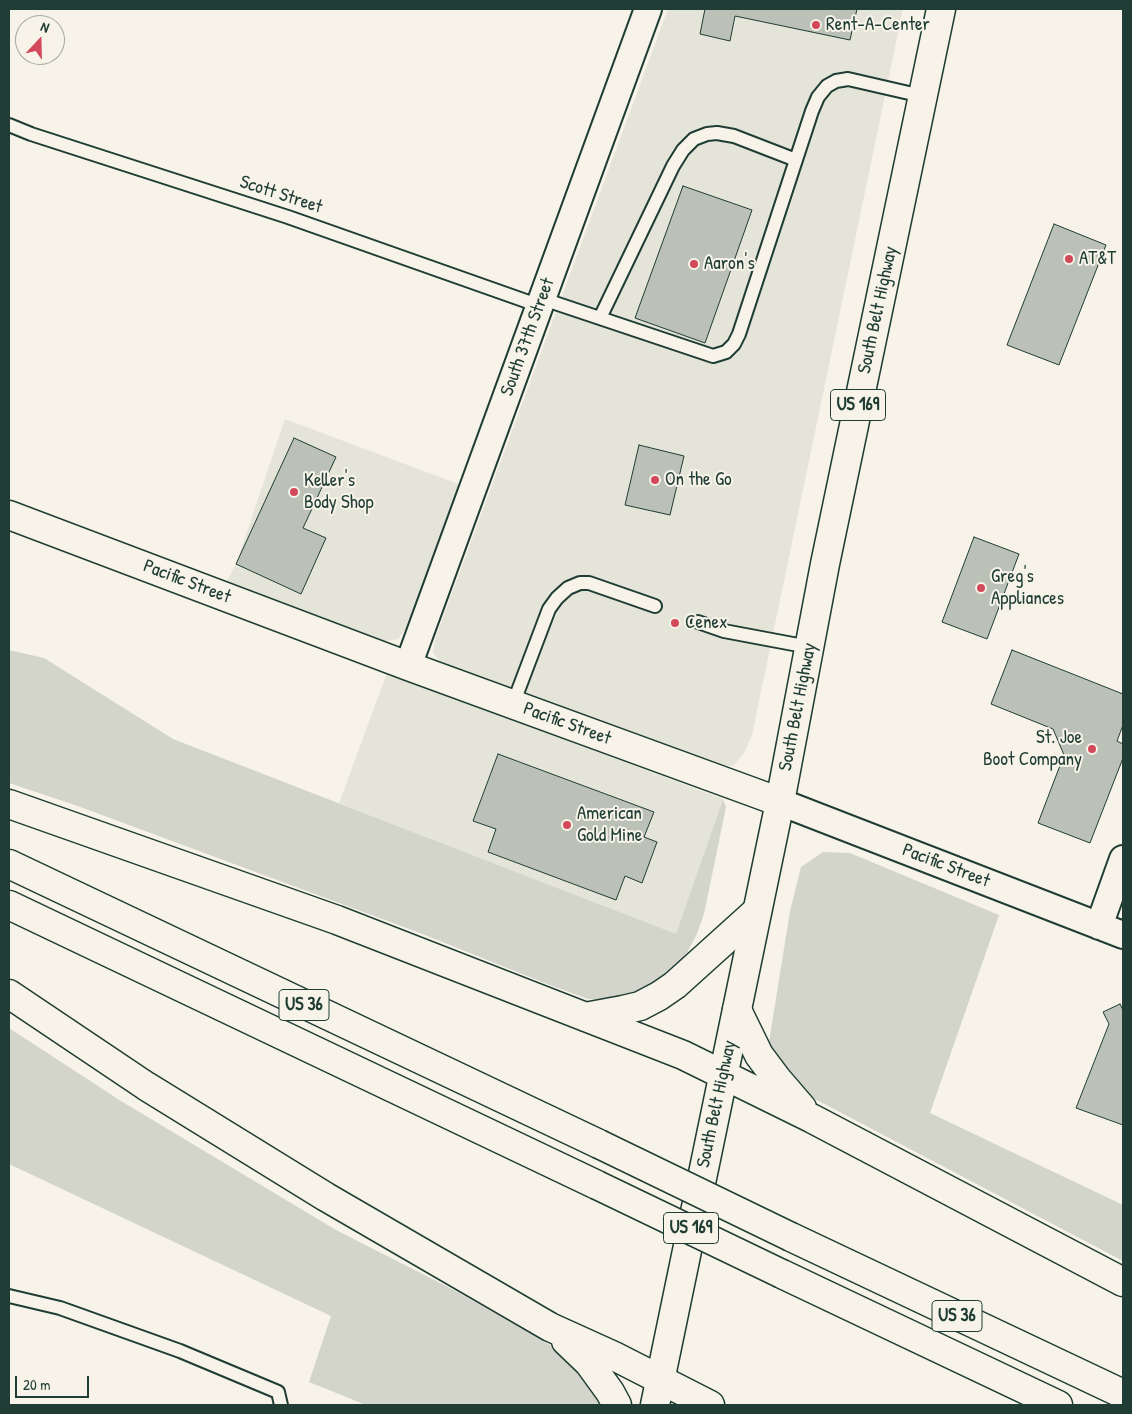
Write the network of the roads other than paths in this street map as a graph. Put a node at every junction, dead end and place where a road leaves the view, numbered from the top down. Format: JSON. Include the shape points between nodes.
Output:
{"nodes":[{"id":1,"x":648,"y":9,"type":"edge"},
{"id":2,"x":941,"y":9,"type":"edge"},
{"id":3,"x":922,"y":96,"type":"junction"},
{"id":4,"x":9,"y":125,"type":"edge"},
{"id":5,"x":796,"y":160,"type":"junction"},
{"id":6,"x":541,"y":302,"type":"junction"},
{"id":7,"x":600,"y":318,"type":"junction"},
{"id":8,"x":9,"y":515,"type":"edge"},
{"id":9,"x":655,"y":606,"type":"dead end"},
{"id":10,"x":698,"y":622,"type":"dead end"},
{"id":11,"x":809,"y":647,"type":"junction"},
{"id":12,"x":408,"y":666,"type":"junction"},
{"id":13,"x":513,"y":704,"type":"junction"},
{"id":14,"x":780,"y":802,"type":"junction"},
{"id":15,"x":9,"y":804,"type":"edge"},
{"id":16,"x":1123,"y":859,"type":"edge"},
{"id":17,"x":9,"y":864,"type":"edge"},
{"id":18,"x":9,"y":905,"type":"edge"},
{"id":19,"x":757,"y":911,"type":"junction"},
{"id":20,"x":1099,"y":926,"type":"junction"},
{"id":21,"x":1123,"y":935,"type":"edge"},
{"id":22,"x":9,"y":994,"type":"edge"},
{"id":23,"x":737,"y":1010,"type":"junction"},
{"id":24,"x":585,"y":1017,"type":"junction"},
{"id":25,"x":724,"y":1075,"type":"junction"},
{"id":26,"x":811,"y":1118,"type":"junction"},
{"id":27,"x":1123,"y":1282,"type":"edge"},
{"id":28,"x":9,"y":1296,"type":"edge"},
{"id":29,"x":550,"y":1327,"type":"junction"},
{"id":30,"x":657,"y":1393,"type":"edge"},
{"id":31,"x":1123,"y":1394,"type":"edge"},
{"id":32,"x":281,"y":1405,"type":"edge"},
{"id":33,"x":617,"y":1405,"type":"edge"},
{"id":34,"x":710,"y":1405,"type":"edge"},
{"id":35,"x":1058,"y":1405,"type":"edge"}],
"edges":[{"from":1,"to":6,"type":"street","name":"South 37th Street"},
{"from":2,"to":3,"type":"main road","name":"South Belt Highway","number":"US 169"},
{"from":3,"to":5,"type":"lane","name":"Scott Street","via":[[848,79],[836,81],[818,97]]},
{"from":3,"to":11,"type":"main road","name":"South Belt Highway","number":"US 169"},
{"from":4,"to":6,"type":"lane","name":"Scott Street"},
{"from":5,"to":7,"type":"lane","via":[[734,136],[717,133],[694,138],[673,166]]},
{"from":5,"to":7,"type":"lane","name":"Scott Street","via":[[739,334],[726,352],[713,356]]},
{"from":6,"to":7,"type":"lane","name":"Scott Street"},
{"from":6,"to":12,"type":"street","name":"South 37th Street"},
{"from":8,"to":12,"type":"main road","name":"Pacific Street"},
{"from":9,"to":13,"type":"lane","via":[[590,583],[568,588],[549,609]]},
{"from":10,"to":11,"type":"lane","via":[[724,631]]},
{"from":11,"to":14,"type":"main road","name":"South Belt Highway","number":"US 169"},
{"from":12,"to":13,"type":"main road","name":"Pacific Street"},
{"from":13,"to":14,"type":"main road","name":"Pacific Street"},
{"from":14,"to":19,"type":"main road","name":"South Belt Highway","number":"US 169"},
{"from":14,"to":20,"type":"street","name":"Pacific Street"},
{"from":15,"to":24,"type":"main road","via":[[337,920]]},
{"from":16,"to":20,"type":"street"},
{"from":17,"to":31,"type":"main road","number":"US 36","bridge":true},
{"from":18,"to":35,"type":"main road","number":"US 36","bridge":true},
{"from":19,"to":23,"type":"main road","name":"South Belt Highway","number":"US 169"},
{"from":19,"to":24,"type":"main road","via":[[659,996],[640,1006]]},
{"from":20,"to":21,"type":"street","name":"Pacific Street"},
{"from":22,"to":29,"type":"main road","via":[[146,1086],[317,1192]]},
{"from":23,"to":25,"type":"main road","name":"South Belt Highway","number":"US 169"},
{"from":23,"to":26,"type":"main road","via":[[758,1055]]},
{"from":24,"to":25,"type":"main road","via":[[682,1054]]},
{"from":25,"to":26,"type":"main road"},
{"from":25,"to":30,"type":"main road","name":"South Belt Highway","number":"US 169"},
{"from":26,"to":27,"type":"main road"},
{"from":28,"to":32,"type":"lane","via":[[60,1308],[180,1352],[278,1392]]},
{"from":29,"to":30,"type":"main road","via":[[614,1356]]},
{"from":29,"to":33,"type":"main road","via":[[589,1363]]},
{"from":30,"to":34,"type":"main road"}]}
